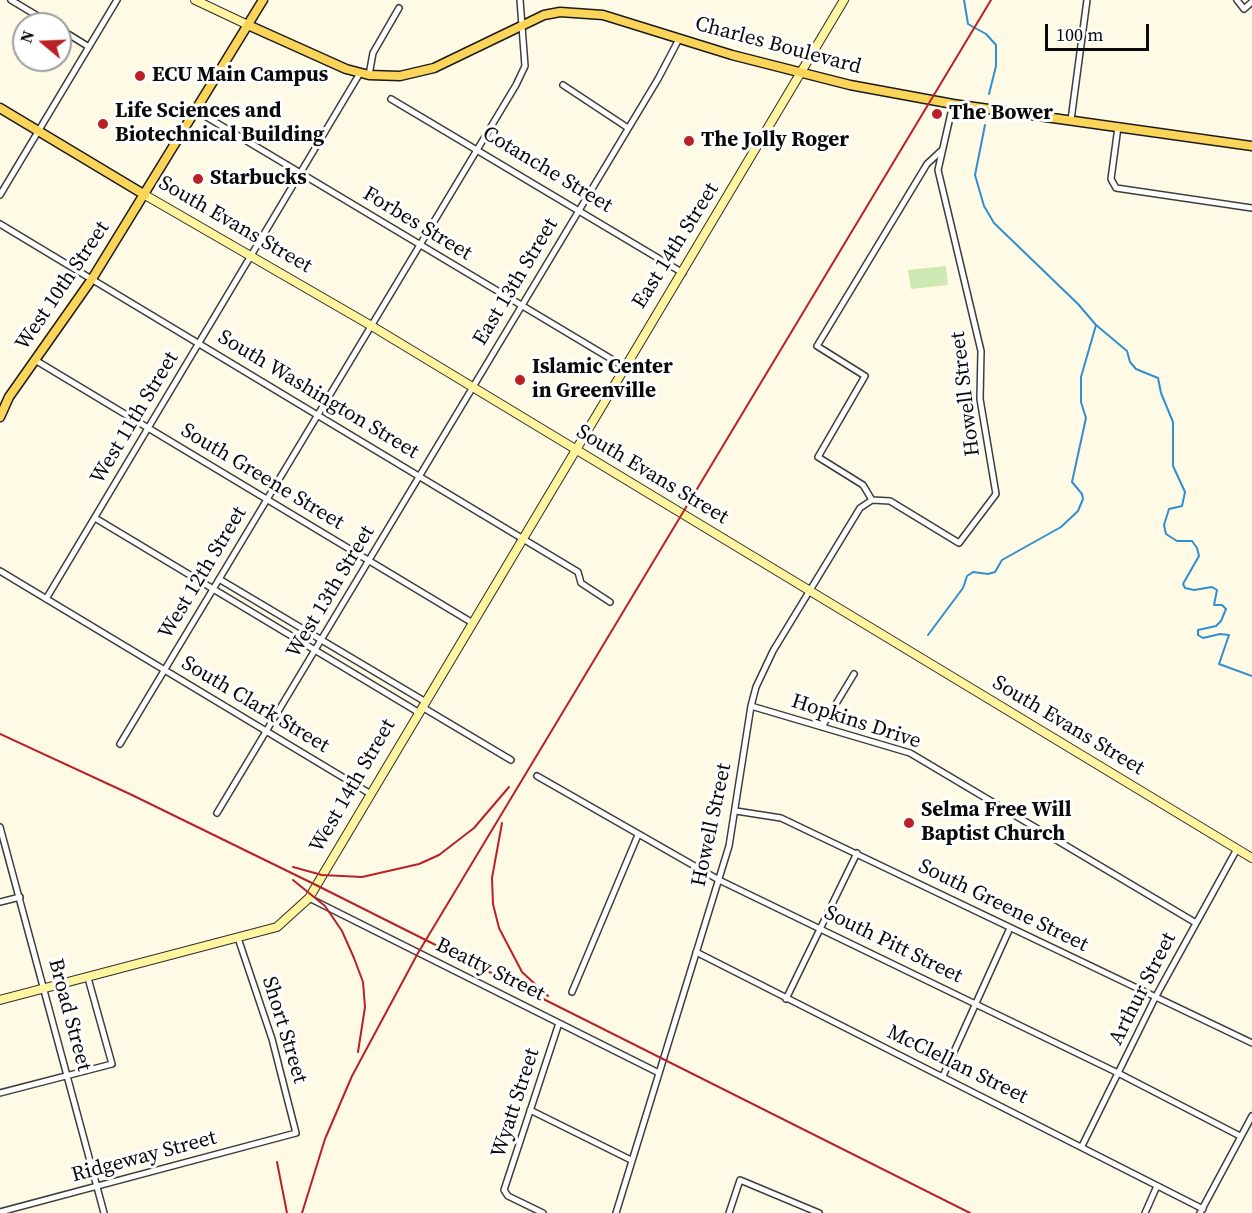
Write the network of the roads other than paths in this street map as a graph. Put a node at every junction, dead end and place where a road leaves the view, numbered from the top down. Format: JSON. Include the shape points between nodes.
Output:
{"nodes":[{"id":1,"x":11,"y":0,"type":"edge"},
{"id":2,"x":117,"y":0,"type":"edge"},
{"id":3,"x":195,"y":0,"type":"edge"},
{"id":4,"x":263,"y":0,"type":"edge"},
{"id":5,"x":520,"y":0,"type":"edge"},
{"id":6,"x":844,"y":0,"type":"edge"},
{"id":7,"x":1087,"y":0,"type":"edge"},
{"id":8,"x":1237,"y":0,"type":"edge"},
{"id":9,"x":1252,"y":2,"type":"edge"},
{"id":10,"x":399,"y":8,"type":"dead end"},
{"id":11,"x":31,"y":12,"type":"edge"},
{"id":12,"x":524,"y":23,"type":"junction"},
{"id":13,"x":248,"y":25,"type":"junction"},
{"id":14,"x":72,"y":36,"type":"edge"},
{"id":15,"x":679,"y":39,"type":"junction"},
{"id":16,"x":89,"y":46,"type":"junction"},
{"id":17,"x":365,"y":74,"type":"junction"},
{"id":18,"x":800,"y":74,"type":"junction"},
{"id":19,"x":563,"y":85,"type":"dead end"},
{"id":20,"x":391,"y":99,"type":"dead end"},
{"id":21,"x":953,"y":104,"type":"junction"},
{"id":22,"x":0,"y":108,"type":"edge"},
{"id":23,"x":195,"y":110,"type":"junction"},
{"id":24,"x":1071,"y":120,"type":"junction"},
{"id":25,"x":1118,"y":127,"type":"junction"},
{"id":26,"x":628,"y":128,"type":"junction"},
{"id":27,"x":39,"y":130,"type":"junction"},
{"id":28,"x":1252,"y":146,"type":"edge"},
{"id":29,"x":477,"y":149,"type":"junction"},
{"id":30,"x":943,"y":149,"type":"junction"},
{"id":31,"x":923,"y":170,"type":"junction"},
{"id":32,"x":938,"y":170,"type":"junction"},
{"id":33,"x":301,"y":174,"type":"junction"},
{"id":34,"x":0,"y":195,"type":"edge"},
{"id":35,"x":145,"y":195,"type":"junction"},
{"id":36,"x":1252,"y":208,"type":"edge"},
{"id":37,"x":578,"y":210,"type":"junction"},
{"id":38,"x":0,"y":224,"type":"edge"},
{"id":39,"x":419,"y":245,"type":"junction"},
{"id":40,"x":252,"y":255,"type":"junction"},
{"id":41,"x":683,"y":273,"type":"junction"},
{"id":42,"x":92,"y":279,"type":"junction"},
{"id":43,"x":521,"y":306,"type":"junction"},
{"id":44,"x":370,"y":325,"type":"junction"},
{"id":45,"x":199,"y":344,"type":"junction"},
{"id":46,"x":35,"y":360,"type":"junction"},
{"id":47,"x":623,"y":366,"type":"junction"},
{"id":48,"x":473,"y":387,"type":"junction"},
{"id":49,"x":9,"y":397,"type":"junction"},
{"id":50,"x":0,"y":405,"type":"edge"},
{"id":51,"x":317,"y":415,"type":"junction"},
{"id":52,"x":0,"y":417,"type":"edge"},
{"id":53,"x":148,"y":428,"type":"junction"},
{"id":54,"x":575,"y":449,"type":"junction"},
{"id":55,"x":420,"y":476,"type":"junction"},
{"id":56,"x":267,"y":499,"type":"junction"},
{"id":57,"x":872,"y":500,"type":"junction"},
{"id":58,"x":95,"y":518,"type":"junction"},
{"id":59,"x":522,"y":538,"type":"junction"},
{"id":60,"x":369,"y":561,"type":"junction"},
{"id":61,"x":0,"y":571,"type":"edge"},
{"id":62,"x":219,"y":579,"type":"junction"},
{"id":63,"x":213,"y":589,"type":"junction"},
{"id":64,"x":809,"y":591,"type":"junction"},
{"id":65,"x":46,"y":599,"type":"junction"},
{"id":66,"x":610,"y":602,"type":"dead end"},
{"id":67,"x":471,"y":622,"type":"junction"},
{"id":68,"x":322,"y":640,"type":"junction"},
{"id":69,"x":316,"y":650,"type":"junction"},
{"id":70,"x":164,"y":670,"type":"junction"},
{"id":71,"x":854,"y":674,"type":"dead end"},
{"id":72,"x":421,"y":706,"type":"junction"},
{"id":73,"x":750,"y":706,"type":"junction"},
{"id":74,"x":822,"y":727,"type":"junction"},
{"id":75,"x":267,"y":731,"type":"junction"},
{"id":76,"x":120,"y":744,"type":"dead end"},
{"id":77,"x":511,"y":760,"type":"dead end"},
{"id":78,"x":537,"y":776,"type":"dead end"},
{"id":79,"x":369,"y":793,"type":"junction"},
{"id":80,"x":736,"y":811,"type":"junction"},
{"id":81,"x":217,"y":813,"type":"dead end"},
{"id":82,"x":0,"y":827,"type":"edge"},
{"id":83,"x":638,"y":835,"type":"junction"},
{"id":84,"x":1237,"y":849,"type":"junction"},
{"id":85,"x":857,"y":853,"type":"junction"},
{"id":86,"x":1252,"y":858,"type":"edge"},
{"id":87,"x":719,"y":880,"type":"junction"},
{"id":88,"x":20,"y":897,"type":"junction"},
{"id":89,"x":309,"y":898,"type":"junction"},
{"id":90,"x":0,"y":902,"type":"edge"},
{"id":91,"x":1196,"y":923,"type":"junction"},
{"id":92,"x":820,"y":928,"type":"junction"},
{"id":93,"x":1010,"y":928,"type":"junction"},
{"id":94,"x":238,"y":938,"type":"junction"},
{"id":95,"x":696,"y":952,"type":"junction"},
{"id":96,"x":88,"y":978,"type":"junction"},
{"id":97,"x":45,"y":989,"type":"junction"},
{"id":98,"x":572,"y":992,"type":"dead end"},
{"id":99,"x":1156,"y":996,"type":"junction"},
{"id":100,"x":786,"y":999,"type":"junction"},
{"id":101,"x":0,"y":1000,"type":"edge"},
{"id":102,"x":976,"y":1003,"type":"junction"},
{"id":103,"x":559,"y":1023,"type":"junction"},
{"id":104,"x":1252,"y":1043,"type":"edge"},
{"id":105,"x":657,"y":1072,"type":"junction"},
{"id":106,"x":1118,"y":1073,"type":"junction"},
{"id":107,"x":68,"y":1076,"type":"junction"},
{"id":108,"x":943,"y":1076,"type":"junction"},
{"id":109,"x":0,"y":1093,"type":"edge"},
{"id":110,"x":530,"y":1110,"type":"junction"},
{"id":111,"x":1252,"y":1116,"type":"edge"},
{"id":112,"x":296,"y":1133,"type":"joint"},
{"id":113,"x":1239,"y":1136,"type":"junction"},
{"id":114,"x":1082,"y":1146,"type":"junction"},
{"id":115,"x":631,"y":1160,"type":"junction"},
{"id":116,"x":1157,"y":1186,"type":"junction"},
{"id":117,"x":98,"y":1188,"type":"junction"},
{"id":118,"x":1202,"y":1211,"type":"edge"},
{"id":119,"x":0,"y":1212,"type":"edge"},
{"id":120,"x":104,"y":1213,"type":"edge"},
{"id":121,"x":543,"y":1213,"type":"edge"},
{"id":122,"x":616,"y":1213,"type":"edge"},
{"id":123,"x":729,"y":1213,"type":"edge"},
{"id":124,"x":819,"y":1213,"type":"edge"},
{"id":125,"x":1145,"y":1213,"type":"edge"}],
"edges":[{"from":1,"to":11,"type":"street"},
{"from":2,"to":16,"type":"street"},
{"from":3,"to":13,"type":"street"},
{"from":4,"to":13,"type":"main road","name":"West 10th Street"},
{"from":5,"to":12,"type":"street","name":"West 12th Street"},
{"from":6,"to":18,"type":"street","name":"East 14th Street"},
{"from":7,"to":24,"type":"street"},
{"from":8,"to":9,"type":"street","via":[[1244,9]]},
{"from":10,"to":17,"type":"street","name":"West 11th Street"},
{"from":12,"to":15,"type":"main road","name":"Charles Boulevard","via":[[560,12],[603,15]]},
{"from":12,"to":17,"type":"main road","name":"Charles Boulevard","via":[[426,70],[400,76]]},
{"from":12,"to":29,"type":"street","name":"West 12th Street","via":[[525,66]]},
{"from":13,"to":17,"type":"main road","name":"Charles Boulevard"},
{"from":13,"to":23,"type":"main road","name":"West 10th Street"},
{"from":14,"to":16,"type":"street"},
{"from":15,"to":18,"type":"main road","name":"Charles Boulevard"},
{"from":15,"to":26,"type":"street","name":"East 13th Street"},
{"from":16,"to":27,"type":"street"},
{"from":17,"to":33,"type":"street","name":"West 11th Street"},
{"from":18,"to":21,"type":"main road","name":"Charles Boulevard"},
{"from":18,"to":41,"type":"street","name":"East 14th Street"},
{"from":19,"to":26,"type":"street"},
{"from":20,"to":29,"type":"street","name":"Cotanche Street"},
{"from":21,"to":24,"type":"main road","name":"Charles Boulevard"},
{"from":21,"to":30,"type":"street","name":"Howell Street"},
{"from":22,"to":27,"type":"main road","name":"South Evans Street"},
{"from":23,"to":33,"type":"street","name":"Forbes Street"},
{"from":23,"to":35,"type":"main road","name":"West 10th Street"},
{"from":24,"to":25,"type":"main road","name":"Charles Boulevard"},
{"from":25,"to":28,"type":"main road","name":"Charles Boulevard"},
{"from":25,"to":36,"type":"street","via":[[1111,179],[1116,188]]},
{"from":26,"to":37,"type":"street","name":"East 13th Street"},
{"from":27,"to":34,"type":"street"},
{"from":27,"to":35,"type":"main road","name":"South Evans Street"},
{"from":29,"to":37,"type":"street","name":"Cotanche Street"},
{"from":29,"to":39,"type":"street","name":"West 12th Street"},
{"from":30,"to":31,"type":"street"},
{"from":30,"to":32,"type":"street","name":"Howell Street"},
{"from":31,"to":32,"type":"street"},
{"from":31,"to":57,"type":"street","via":[[817,346],[865,376],[818,457],[862,485]]},
{"from":32,"to":57,"type":"street","name":"Howell Street","via":[[981,351],[980,399],[996,494],[959,543],[890,501]]},
{"from":33,"to":39,"type":"street","name":"Forbes Street"},
{"from":33,"to":40,"type":"street","name":"West 11th Street"},
{"from":35,"to":40,"type":"street","name":"South Evans Street"},
{"from":35,"to":42,"type":"main road","name":"West 10th Street"},
{"from":37,"to":41,"type":"street","name":"Cotanche Street"},
{"from":37,"to":43,"type":"street","name":"East 13th Street"},
{"from":38,"to":42,"type":"street","name":"South Washington Street"},
{"from":39,"to":43,"type":"street","name":"Forbes Street"},
{"from":39,"to":44,"type":"street","name":"West 12th Street"},
{"from":40,"to":44,"type":"street","name":"South Evans Street"},
{"from":40,"to":45,"type":"street","name":"West 11th Street"},
{"from":41,"to":47,"type":"street","name":"East 14th Street"},
{"from":42,"to":45,"type":"street","name":"South Washington Street"},
{"from":42,"to":46,"type":"main road","name":"West 10th Street"},
{"from":43,"to":47,"type":"street","name":"Forbes Street"},
{"from":43,"to":48,"type":"street","name":"East 13th Street"},
{"from":44,"to":48,"type":"street","name":"South Evans Street"},
{"from":44,"to":51,"type":"street","name":"West 12th Street"},
{"from":45,"to":51,"type":"street","name":"South Washington Street"},
{"from":45,"to":53,"type":"street","name":"West 11th Street"},
{"from":46,"to":49,"type":"main road","name":"West 10th Street"},
{"from":46,"to":53,"type":"street","name":"South Greene Street"},
{"from":47,"to":54,"type":"street","name":"East 14th Street"},
{"from":48,"to":54,"type":"street","name":"South Evans Street"},
{"from":48,"to":55,"type":"street","name":"West 13th Street"},
{"from":49,"to":50,"type":"main road","name":"West 10th Street"},
{"from":49,"to":52,"type":"main road","name":"West 10th Street"},
{"from":51,"to":55,"type":"street","name":"South Washington Street"},
{"from":51,"to":56,"type":"street","name":"West 12th Street"},
{"from":53,"to":56,"type":"street","name":"South Greene Street"},
{"from":53,"to":58,"type":"street","name":"West 11th Street"},
{"from":54,"to":59,"type":"street","name":"West 14th Street"},
{"from":54,"to":64,"type":"street","name":"South Evans Street"},
{"from":55,"to":59,"type":"street","name":"South Washington Street"},
{"from":55,"to":60,"type":"street","name":"West 13th Street"},
{"from":56,"to":60,"type":"street","name":"South Greene Street"},
{"from":56,"to":62,"type":"street","name":"West 12th Street"},
{"from":57,"to":64,"type":"street","name":"Howell Street","via":[[860,508]]},
{"from":58,"to":63,"type":"street"},
{"from":58,"to":65,"type":"street","name":"West 11th Street"},
{"from":59,"to":66,"type":"street","name":"South Washington Street","via":[[578,572],[581,583]]},
{"from":59,"to":67,"type":"street","name":"West 14th Street"},
{"from":60,"to":67,"type":"street","name":"South Greene Street"},
{"from":60,"to":68,"type":"street","name":"West 13th Street"},
{"from":61,"to":65,"type":"street","name":"South Clark Street"},
{"from":62,"to":63,"type":"street","name":"West 12th Street"},
{"from":62,"to":68,"type":"street"},
{"from":63,"to":69,"type":"street"},
{"from":63,"to":70,"type":"street","name":"West 12th Street"},
{"from":64,"to":73,"type":"street","name":"Howell Street","via":[[764,669]]},
{"from":64,"to":84,"type":"street","name":"South Evans Street"},
{"from":65,"to":70,"type":"street","name":"South Clark Street"},
{"from":67,"to":72,"type":"street","name":"West 14th Street"},
{"from":68,"to":69,"type":"street","name":"West 13th Street"},
{"from":68,"to":72,"type":"street"},
{"from":69,"to":72,"type":"street"},
{"from":69,"to":75,"type":"street","name":"West 13th Street"},
{"from":70,"to":75,"type":"street","name":"South Clark Street"},
{"from":70,"to":76,"type":"street","name":"West 12th Street"},
{"from":71,"to":74,"type":"street"},
{"from":72,"to":77,"type":"street"},
{"from":72,"to":79,"type":"street","name":"West 14th Street"},
{"from":73,"to":74,"type":"street","name":"Hopkins Drive"},
{"from":73,"to":80,"type":"street","name":"Howell Street"},
{"from":74,"to":91,"type":"street","name":"Hopkins Drive","via":[[910,753]]},
{"from":75,"to":79,"type":"street","name":"South Clark Street"},
{"from":75,"to":81,"type":"street","name":"West 13th Street"},
{"from":78,"to":83,"type":"street","name":"South Pitt Street"},
{"from":79,"to":89,"type":"street","name":"West 14th Street"},
{"from":80,"to":85,"type":"street","name":"South Greene Street","via":[[781,818]]},
{"from":80,"to":87,"type":"street","name":"Howell Street"},
{"from":82,"to":88,"type":"street","name":"Broad Street"},
{"from":83,"to":87,"type":"street","name":"South Pitt Street"},
{"from":83,"to":98,"type":"street"},
{"from":84,"to":86,"type":"street","name":"South Evans Street"},
{"from":84,"to":91,"type":"street","name":"Arthur Street"},
{"from":85,"to":92,"type":"street"},
{"from":85,"to":93,"type":"street","name":"South Greene Street"},
{"from":87,"to":92,"type":"street","name":"South Pitt Street"},
{"from":87,"to":95,"type":"street","name":"Howell Street"},
{"from":88,"to":90,"type":"street"},
{"from":88,"to":97,"type":"street","name":"Broad Street"},
{"from":89,"to":94,"type":"street","name":"West 14th Street","via":[[277,927]]},
{"from":89,"to":103,"type":"street","name":"Beatty Street"},
{"from":91,"to":99,"type":"street","name":"Arthur Street"},
{"from":92,"to":100,"type":"street"},
{"from":92,"to":102,"type":"street","name":"South Pitt Street"},
{"from":93,"to":99,"type":"street","name":"South Greene Street"},
{"from":93,"to":102,"type":"street"},
{"from":94,"to":96,"type":"street","name":"West 14th Street"},
{"from":94,"to":112,"type":"street","name":"Short Street","via":[[272,1039]]},
{"from":95,"to":100,"type":"street","name":"McClellan Street"},
{"from":95,"to":105,"type":"street","name":"Howell Street"},
{"from":96,"to":97,"type":"street","name":"West 14th Street"},
{"from":96,"to":107,"type":"street","via":[[112,1064]]},
{"from":97,"to":101,"type":"street","name":"West 14th Street"},
{"from":97,"to":107,"type":"street","name":"Broad Street"},
{"from":99,"to":104,"type":"street","name":"South Greene Street"},
{"from":99,"to":106,"type":"street","name":"Arthur Street"},
{"from":100,"to":108,"type":"street","name":"McClellan Street"},
{"from":102,"to":106,"type":"street","name":"South Pitt Street"},
{"from":102,"to":108,"type":"street"},
{"from":103,"to":105,"type":"street","name":"Beatty Street"},
{"from":103,"to":110,"type":"street","name":"Wyatt Street"},
{"from":105,"to":115,"type":"street","name":"Howell Street"},
{"from":106,"to":113,"type":"street","name":"South Pitt Street"},
{"from":106,"to":114,"type":"street","name":"Arthur Street"},
{"from":107,"to":109,"type":"street"},
{"from":107,"to":117,"type":"street","name":"Broad Street"},
{"from":108,"to":114,"type":"street","name":"McClellan Street"},
{"from":110,"to":115,"type":"street"},
{"from":110,"to":121,"type":"street","name":"Wyatt Street","via":[[505,1193]]},
{"from":111,"to":113,"type":"street"},
{"from":112,"to":117,"type":"street","name":"Ridgeway Street"},
{"from":113,"to":118,"type":"street"},
{"from":114,"to":116,"type":"street","name":"McClellan Street"},
{"from":115,"to":122,"type":"street","name":"Howell Street"},
{"from":116,"to":118,"type":"street","name":"McClellan Street"},
{"from":116,"to":125,"type":"street"},
{"from":117,"to":119,"type":"street","name":"Ridgeway Street"},
{"from":117,"to":120,"type":"street","name":"Broad Street"},
{"from":123,"to":124,"type":"street","via":[[740,1180]]}]}
